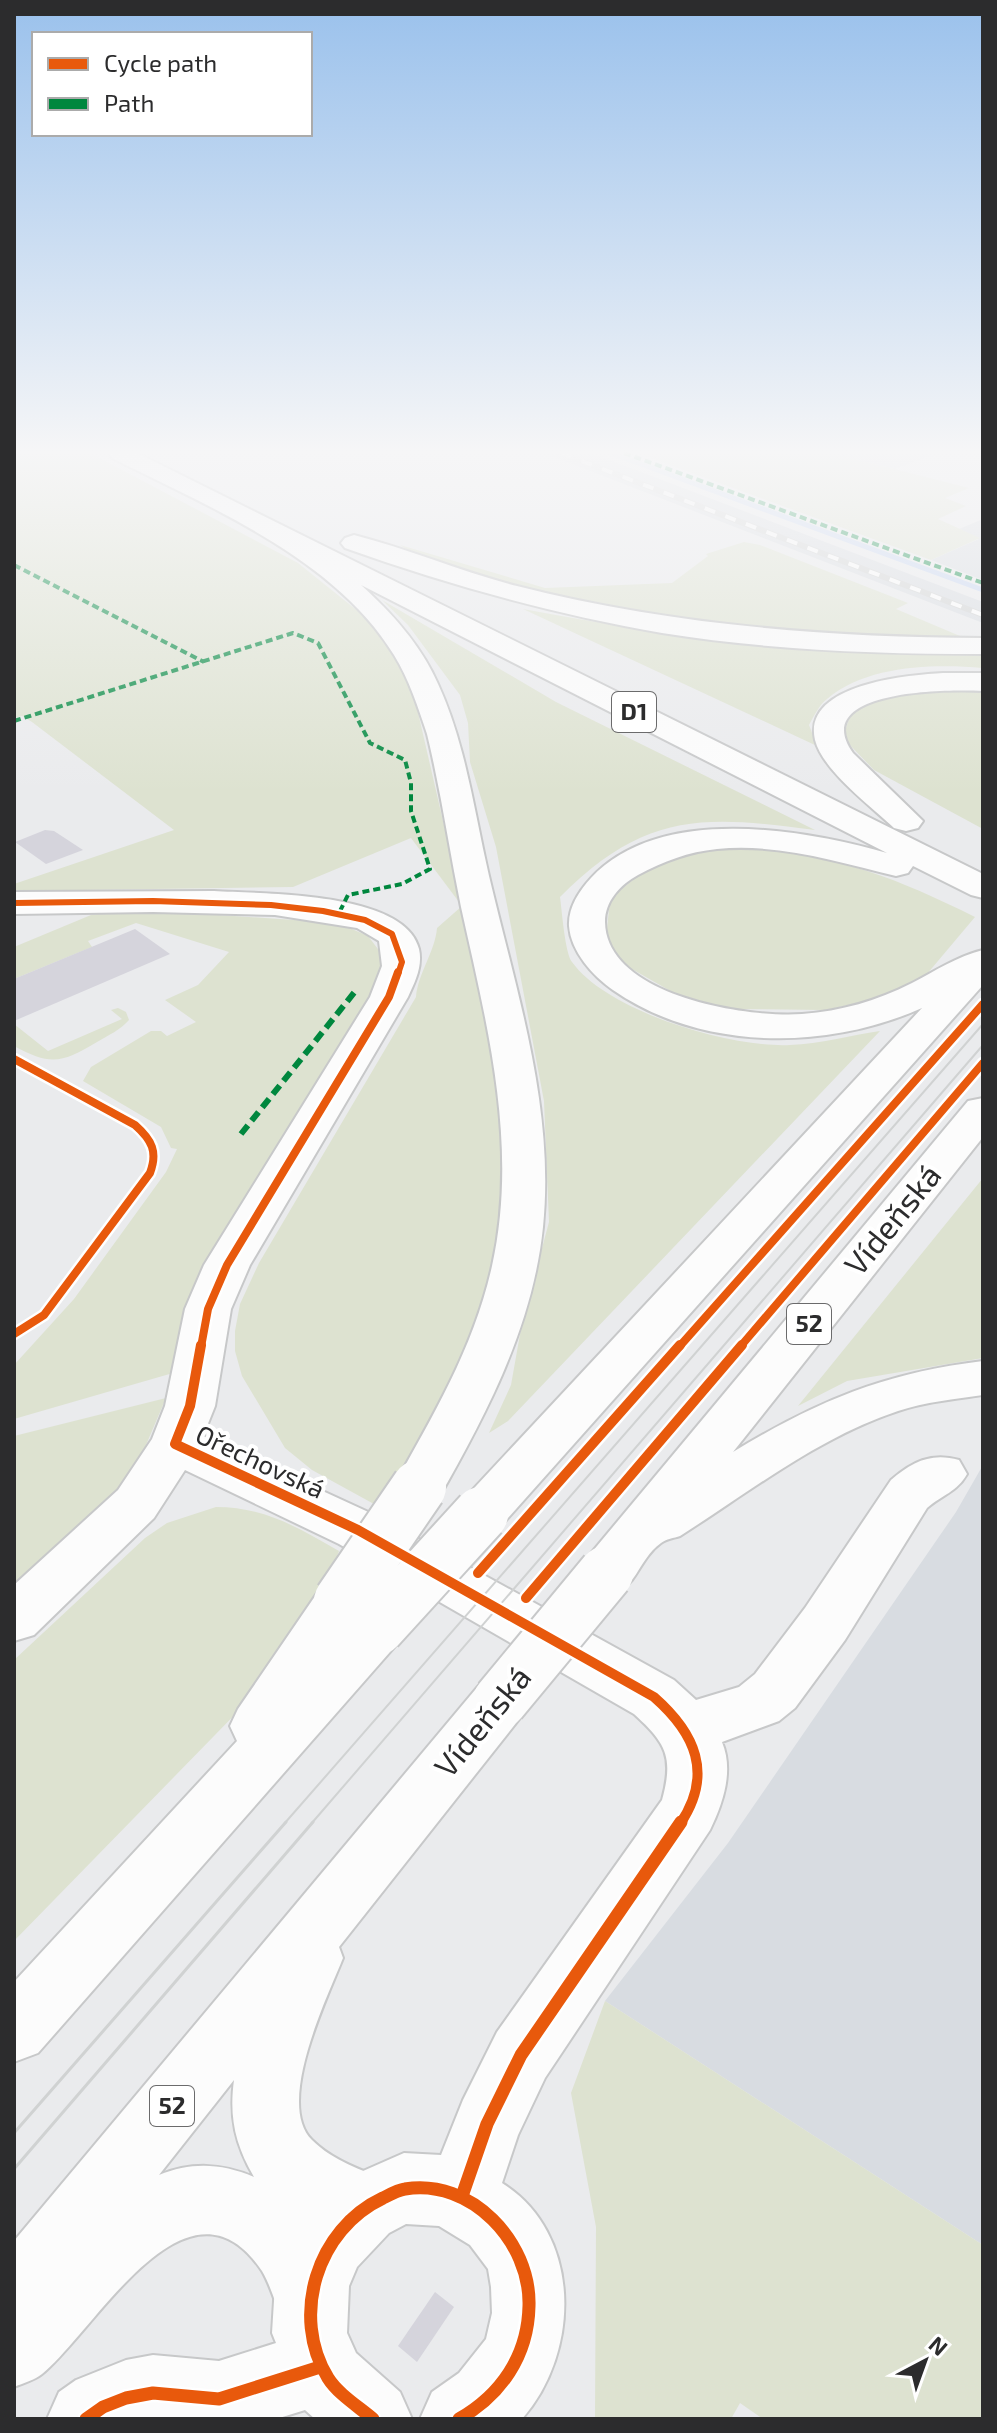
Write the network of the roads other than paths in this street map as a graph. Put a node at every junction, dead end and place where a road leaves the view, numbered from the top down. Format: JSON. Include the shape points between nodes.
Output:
{"nodes":[{"id":1,"x":332,"y":567,"type":"edge"},
{"id":2,"x":366,"y":567,"type":"edge"},
{"id":3,"x":373,"y":567,"type":"edge"},
{"id":4,"x":415,"y":567,"type":"edge"},
{"id":5,"x":983,"y":646,"type":"edge"},
{"id":6,"x":983,"y":682,"type":"edge"},
{"id":7,"x":906,"y":821,"type":"junction"},
{"id":8,"x":983,"y":859,"type":"edge"},
{"id":9,"x":983,"y":890,"type":"edge"},
{"id":10,"x":14,"y":903,"type":"edge"},
{"id":11,"x":983,"y":962,"type":"edge"},
{"id":12,"x":983,"y":1110,"type":"edge"},
{"id":13,"x":983,"y":1378,"type":"edge"},
{"id":14,"x":175,"y":1444,"type":"junction"},
{"id":15,"x":941,"y":1474,"type":"dead end"},
{"id":16,"x":621,"y":1556,"type":"junction"},
{"id":17,"x":359,"y":1614,"type":"junction"},
{"id":18,"x":14,"y":1619,"type":"edge"},
{"id":19,"x":685,"y":1728,"type":"junction"},
{"id":20,"x":329,"y":1914,"type":"junction"},
{"id":21,"x":14,"y":2030,"type":"edge"},
{"id":22,"x":462,"y":2196,"type":"junction"},
{"id":23,"x":363,"y":2206,"type":"junction"},
{"id":24,"x":309,"y":2296,"type":"junction"},
{"id":25,"x":14,"y":2298,"type":"edge"},
{"id":26,"x":14,"y":2349,"type":"edge"},
{"id":27,"x":320,"y":2367,"type":"junction"},
{"id":28,"x":86,"y":2419,"type":"edge"},
{"id":29,"x":373,"y":2419,"type":"edge"},
{"id":30,"x":459,"y":2419,"type":"edge"}],
"edges":[{"from":1,"to":17,"type":"main road","bridge":true,"via":[[399,640],[425,684],[447,762],[518,1100],[524,1187],[513,1274],[499,1323],[466,1403]]},
{"from":2,"to":9,"type":"main road","number":"D1"},
{"from":3,"to":7,"type":"main road","number":"D1"},
{"from":4,"to":5,"type":"main road","via":[[579,611],[707,631]]},
{"from":6,"to":7,"type":"main road","via":[[931,680],[888,686],[847,704],[833,721],[830,740],[840,757]]},
{"from":7,"to":8,"type":"main road","number":"D1"},
{"from":9,"to":11,"type":"main road","via":[[821,846],[722,840],[661,851],[625,867],[592,900],[587,927],[598,954],[642,992],[697,1014],[766,1026],[865,1016]]},
{"from":10,"to":14,"type":"main road","name":"Ořechovská","via":[[340,911],[375,922],[392,934],[399,948],[402,962],[389,997],[217,1286],[190,1406]]},
{"from":11,"to":17,"type":"main road","bridge":true,"via":[[481,1514]]},
{"from":12,"to":16,"type":"main road","name":"Vídeňská","number":"52"},
{"from":13,"to":16,"type":"main road","via":[[865,1403],[785,1448]]},
{"from":14,"to":18,"type":"main road","via":[[136,1504]]},
{"from":14,"to":19,"type":"main road","name":"Ořechovská","via":[[358,1530],[654,1697]]},
{"from":15,"to":19,"type":"main road","via":[[909,1494],[775,1691],[743,1711]]},
{"from":16,"to":20,"type":"main road","name":"Vídeňská","number":"52","bridge":true},
{"from":17,"to":21,"type":"main road","via":[[188,1835]]},
{"from":19,"to":22,"type":"main road","name":"Ořechovská","via":[[698,1754],[699,1779],[689,1811],[521,2055],[487,2124]]},
{"from":20,"to":23,"type":"main road","via":[[266,2074],[266,2120],[273,2145],[308,2186]]},
{"from":20,"to":25,"type":"main road","name":"Vídeňská","number":"52"},
{"from":22,"to":23,"type":"main road","via":[[407,2189]]},
{"from":22,"to":30,"type":"main road","via":[[505,2229],[519,2252],[530,2304],[525,2342],[504,2383]]},
{"from":23,"to":24,"type":"main road","via":[[326,2245]]},
{"from":24,"to":26,"type":"main road","via":[[285,2242],[263,2219],[245,2207],[195,2200],[148,2217],[123,2237]]},
{"from":24,"to":27,"type":"main road","via":[[308,2323]]},
{"from":27,"to":28,"type":"main road","via":[[219,2399],[153,2393],[126,2398]]},
{"from":27,"to":29,"type":"main road","via":[[352,2407]]}]}
